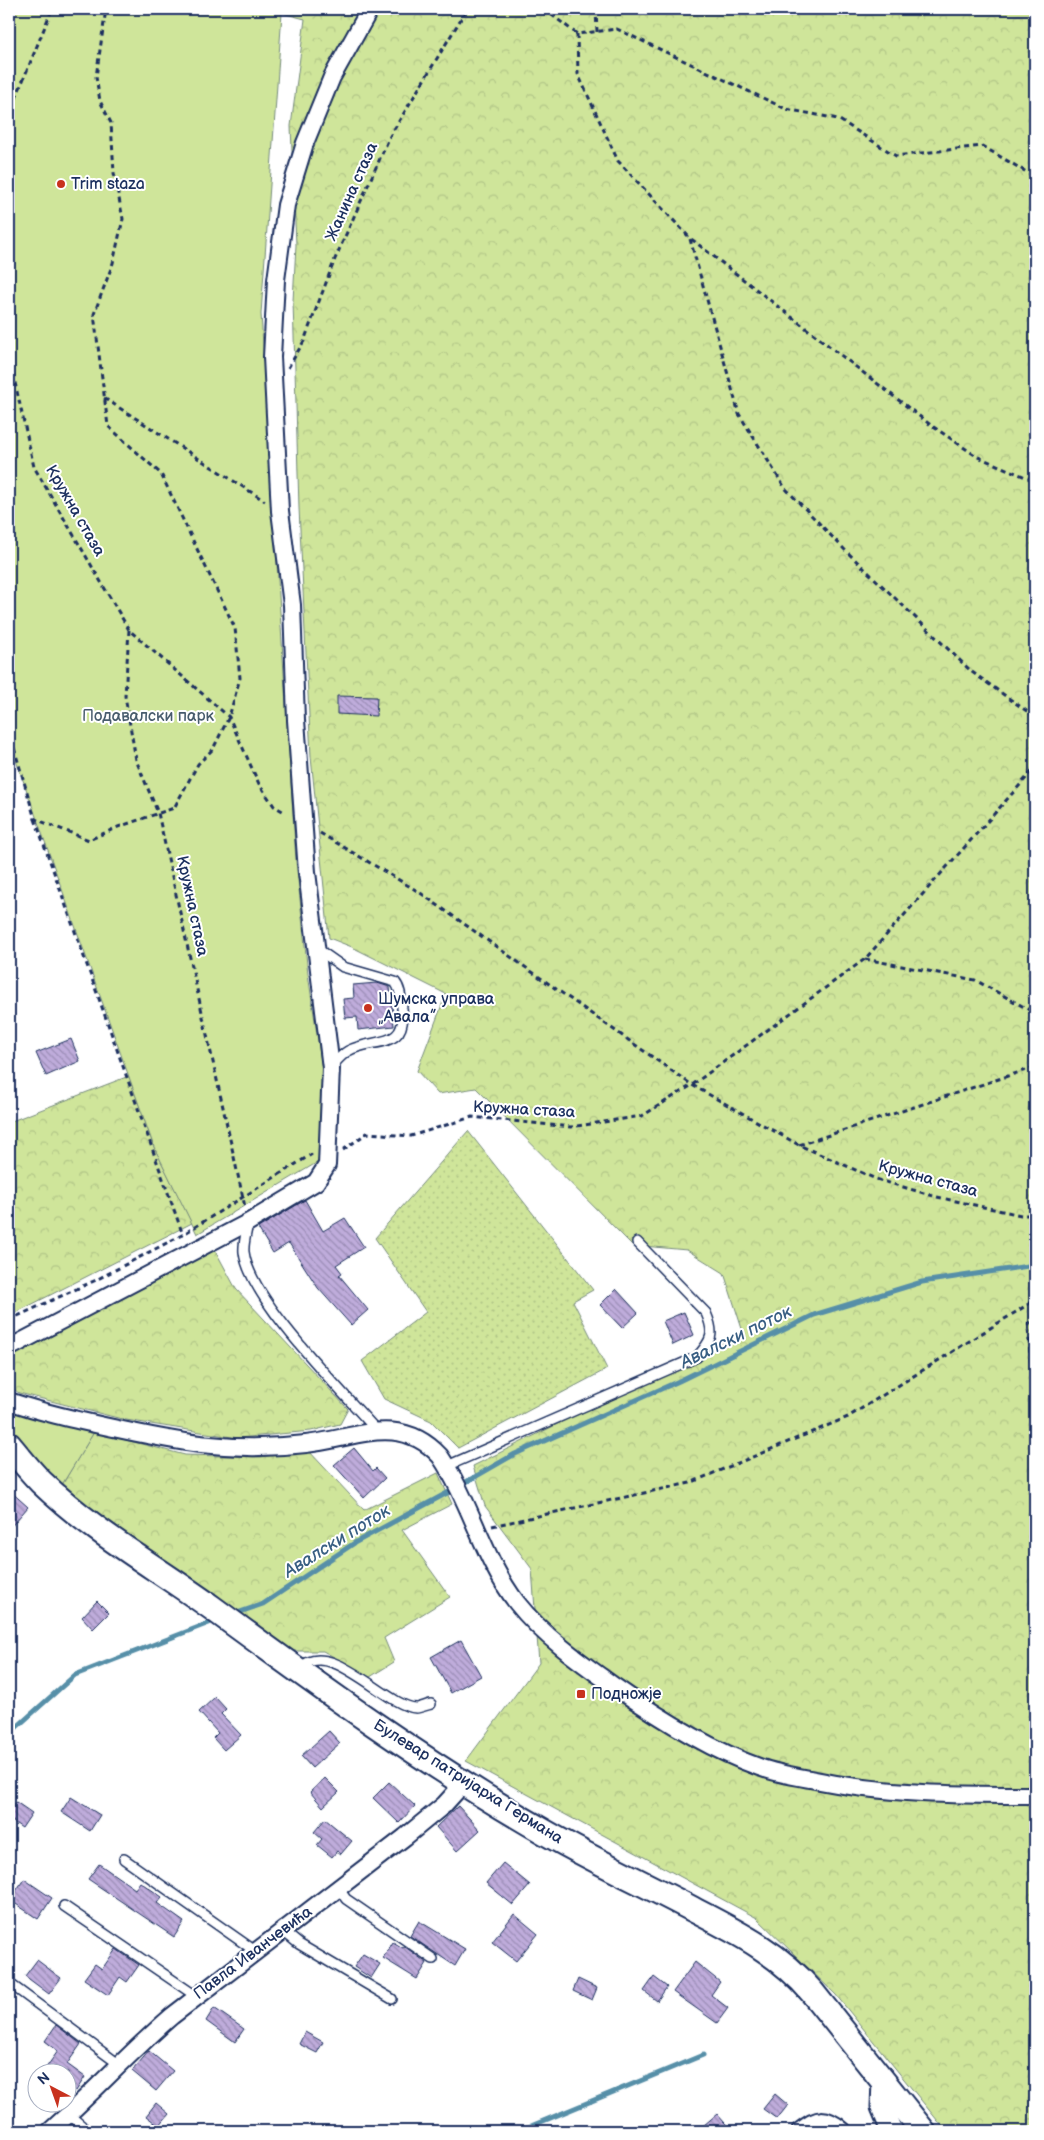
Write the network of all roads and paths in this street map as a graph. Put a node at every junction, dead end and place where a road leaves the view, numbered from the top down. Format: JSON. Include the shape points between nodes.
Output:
{"nodes":[{"id":1,"x":52,"y":9,"type":"edge"},
{"id":2,"x":106,"y":9,"type":"edge"},
{"id":3,"x":370,"y":9,"type":"edge"},
{"id":4,"x":467,"y":9,"type":"edge"},
{"id":5,"x":544,"y":9,"type":"edge"},
{"id":6,"x":596,"y":9,"type":"edge"},
{"id":7,"x":598,"y":32,"type":"junction"},
{"id":8,"x":577,"y":34,"type":"junction"},
{"id":9,"x":9,"y":115,"type":"edge"},
{"id":10,"x":1035,"y":177,"type":"edge"},
{"id":11,"x":690,"y":238,"type":"junction"},
{"id":12,"x":9,"y":356,"type":"edge"},
{"id":13,"x":274,"y":392,"type":"junction"},
{"id":14,"x":104,"y":398,"type":"junction"},
{"id":15,"x":1035,"y":481,"type":"edge"},
{"id":16,"x":280,"y":511,"type":"junction"},
{"id":17,"x":129,"y":630,"type":"junction"},
{"id":18,"x":229,"y":717,"type":"junction"},
{"id":19,"x":1035,"y":717,"type":"edge"},
{"id":20,"x":9,"y":731,"type":"edge"},
{"id":21,"x":1035,"y":768,"type":"edge"},
{"id":22,"x":158,"y":813,"type":"junction"},
{"id":23,"x":35,"y":819,"type":"junction"},
{"id":24,"x":304,"y":823,"type":"junction"},
{"id":25,"x":316,"y":948,"type":"junction"},
{"id":26,"x":865,"y":959,"type":"junction"},
{"id":27,"x":1035,"y":1013,"type":"edge"},
{"id":28,"x":1035,"y":1067,"type":"edge"},
{"id":29,"x":331,"y":1068,"type":"junction"},
{"id":30,"x":692,"y":1086,"type":"junction"},
{"id":31,"x":800,"y":1144,"type":"junction"},
{"id":32,"x":328,"y":1160,"type":"junction"},
{"id":33,"x":243,"y":1196,"type":"junction"},
{"id":34,"x":1035,"y":1215,"type":"edge"},
{"id":35,"x":248,"y":1222,"type":"junction"},
{"id":36,"x":182,"y":1234,"type":"junction"},
{"id":37,"x":636,"y":1242,"type":"dead end"},
{"id":38,"x":190,"y":1255,"type":"junction"},
{"id":39,"x":1035,"y":1302,"type":"edge"},
{"id":40,"x":9,"y":1320,"type":"edge"},
{"id":41,"x":9,"y":1348,"type":"edge"},
{"id":42,"x":9,"y":1401,"type":"edge"},
{"id":43,"x":1035,"y":1412,"type":"edge"},
{"id":44,"x":377,"y":1431,"type":"junction"},
{"id":45,"x":9,"y":1445,"type":"edge"},
{"id":46,"x":447,"y":1466,"type":"junction"},
{"id":47,"x":477,"y":1529,"type":"junction"},
{"id":48,"x":298,"y":1670,"type":"junction"},
{"id":49,"x":430,"y":1704,"type":"dead end"},
{"id":50,"x":463,"y":1784,"type":"junction"},
{"id":51,"x":1035,"y":1794,"type":"edge"},
{"id":52,"x":124,"y":1859,"type":"dead end"},
{"id":53,"x":339,"y":1889,"type":"junction"},
{"id":54,"x":64,"y":1906,"type":"dead end"},
{"id":55,"x":283,"y":1931,"type":"junction"},
{"id":56,"x":255,"y":1951,"type":"junction"},
{"id":57,"x":433,"y":1959,"type":"dead end"},
{"id":58,"x":9,"y":1983,"type":"edge"},
{"id":59,"x":196,"y":1996,"type":"junction"},
{"id":60,"x":392,"y":1998,"type":"dead end"},
{"id":61,"x":120,"y":2065,"type":"junction"},
{"id":62,"x":883,"y":2081,"type":"junction"},
{"id":63,"x":69,"y":2114,"type":"junction"},
{"id":64,"x":50,"y":2131,"type":"edge"},
{"id":65,"x":88,"y":2131,"type":"edge"},
{"id":66,"x":800,"y":2131,"type":"edge"},
{"id":67,"x":843,"y":2131,"type":"edge"},
{"id":68,"x":892,"y":2131,"type":"edge"},
{"id":69,"x":923,"y":2131,"type":"edge"}],
"edges":[{"from":1,"to":9,"type":"path"},
{"from":2,"to":14,"type":"path","via":[[96,77],[100,102],[111,124],[114,173],[123,219],[113,264],[94,314]]},
{"from":3,"to":13,"type":"street","via":[[332,77],[305,143],[286,205],[276,280],[272,357]]},
{"from":4,"to":13,"type":"path","name":"Жанина стаза","via":[[390,136],[335,259],[304,341]]},
{"from":5,"to":8,"type":"path"},
{"from":6,"to":7,"type":"path"},
{"from":7,"to":8,"type":"path"},
{"from":7,"to":10,"type":"path","via":[[617,29],[786,109],[838,119],[896,156],[982,146]]},
{"from":8,"to":11,"type":"path","via":[[578,74],[618,162]]},
{"from":11,"to":15,"type":"path","via":[[932,426],[978,457]]},
{"from":11,"to":19,"type":"path","via":[[739,414],[785,488],[972,672]]},
{"from":12,"to":17,"type":"path","name":"Кружна стаза","via":[[34,467]]},
{"from":13,"to":16,"type":"street"},
{"from":14,"to":16,"type":"path"},
{"from":14,"to":18,"type":"path","via":[[108,426],[161,474],[235,628],[240,678]]},
{"from":16,"to":24,"type":"street","via":[[292,606]]},
{"from":17,"to":18,"type":"path","name":"Кружна стаза"},
{"from":17,"to":22,"type":"path","name":"Кружна стаза","via":[[125,696],[136,760]]},
{"from":18,"to":22,"type":"path","via":[[213,749],[198,764],[174,808]]},
{"from":18,"to":24,"type":"path","via":[[259,784],[274,806]]},
{"from":20,"to":23,"type":"path"},
{"from":21,"to":26,"type":"path"},
{"from":22,"to":23,"type":"path","via":[[89,840]]},
{"from":22,"to":33,"type":"path","name":"Кружна стаза"},
{"from":23,"to":36,"type":"path"},
{"from":24,"to":25,"type":"street"},
{"from":24,"to":30,"type":"path","via":[[419,892]]},
{"from":25,"to":29,"type":"street"},
{"from":25,"to":29,"type":"lane","via":[[342,967],[395,982],[399,988],[404,1021],[400,1031],[391,1038],[347,1051]]},
{"from":26,"to":27,"type":"path","via":[[975,980]]},
{"from":26,"to":30,"type":"path"},
{"from":28,"to":31,"type":"path"},
{"from":29,"to":32,"type":"street"},
{"from":30,"to":31,"type":"path","name":"Кружна стаза"},
{"from":30,"to":32,"type":"path","name":"Кружна стаза","via":[[642,1116],[571,1128],[472,1118],[412,1136],[367,1133]]},
{"from":31,"to":34,"type":"path","name":"Кружна стаза","via":[[885,1181],[937,1197]]},
{"from":32,"to":33,"type":"path","via":[[313,1153]]},
{"from":32,"to":35,"type":"street","via":[[316,1182]]},
{"from":33,"to":36,"type":"path"},
{"from":35,"to":38,"type":"street"},
{"from":35,"to":44,"type":"lane","via":[[244,1252],[251,1278],[274,1314]]},
{"from":36,"to":38,"type":"path"},
{"from":36,"to":40,"type":"path"},
{"from":37,"to":46,"type":"lane","via":[[706,1313],[712,1327],[711,1338],[697,1357]]},
{"from":38,"to":41,"type":"street"},
{"from":39,"to":43,"type":"path","via":[[1028,1328]]},
{"from":39,"to":47,"type":"path","via":[[848,1417],[698,1479]]},
{"from":42,"to":44,"type":"street","via":[[48,1414],[125,1431],[228,1448],[266,1449]]},
{"from":44,"to":46,"type":"street","via":[[393,1430],[416,1438],[434,1449]]},
{"from":45,"to":48,"type":"main road","name":"Булевар патријарха Германа","via":[[39,1480],[78,1514]]},
{"from":46,"to":47,"type":"street"},
{"from":47,"to":51,"type":"street","via":[[495,1568],[533,1622],[629,1697],[735,1758],[768,1770],[857,1789],[952,1795]]},
{"from":48,"to":49,"type":"lane","via":[[304,1664],[319,1659],[335,1663],[402,1703],[416,1708]]},
{"from":48,"to":50,"type":"main road","name":"Булевар патријарха Германа"},
{"from":50,"to":53,"type":"street","name":"Павла Иванчевића","via":[[444,1805]]},
{"from":50,"to":62,"type":"main road","name":"Булевар патријарха Германа","via":[[548,1834],[776,1956],[807,1986]]},
{"from":52,"to":56,"type":"lane"},
{"from":53,"to":55,"type":"street","name":"Павла Иванчевића"},
{"from":53,"to":57,"type":"lane","via":[[346,1899]]},
{"from":54,"to":59,"type":"lane"},
{"from":55,"to":56,"type":"street","name":"Павла Иванчевића"},
{"from":55,"to":60,"type":"lane"},
{"from":56,"to":59,"type":"street","name":"Павла Иванчевића"},
{"from":58,"to":61,"type":"lane"},
{"from":59,"to":61,"type":"street","name":"Павла Иванчевића","via":[[148,2036]]},
{"from":61,"to":63,"type":"street","name":"Павла Иванчевића"},
{"from":62,"to":68,"type":"street","via":[[882,2107]]},
{"from":62,"to":69,"type":"main road","name":"Булевар патријарха Германа"},
{"from":63,"to":64,"type":"street","name":"Павла Иванчевића"},
{"from":63,"to":65,"type":"lane"},
{"from":66,"to":67,"type":"street","via":[[813,2122],[829,2120]]}]}
